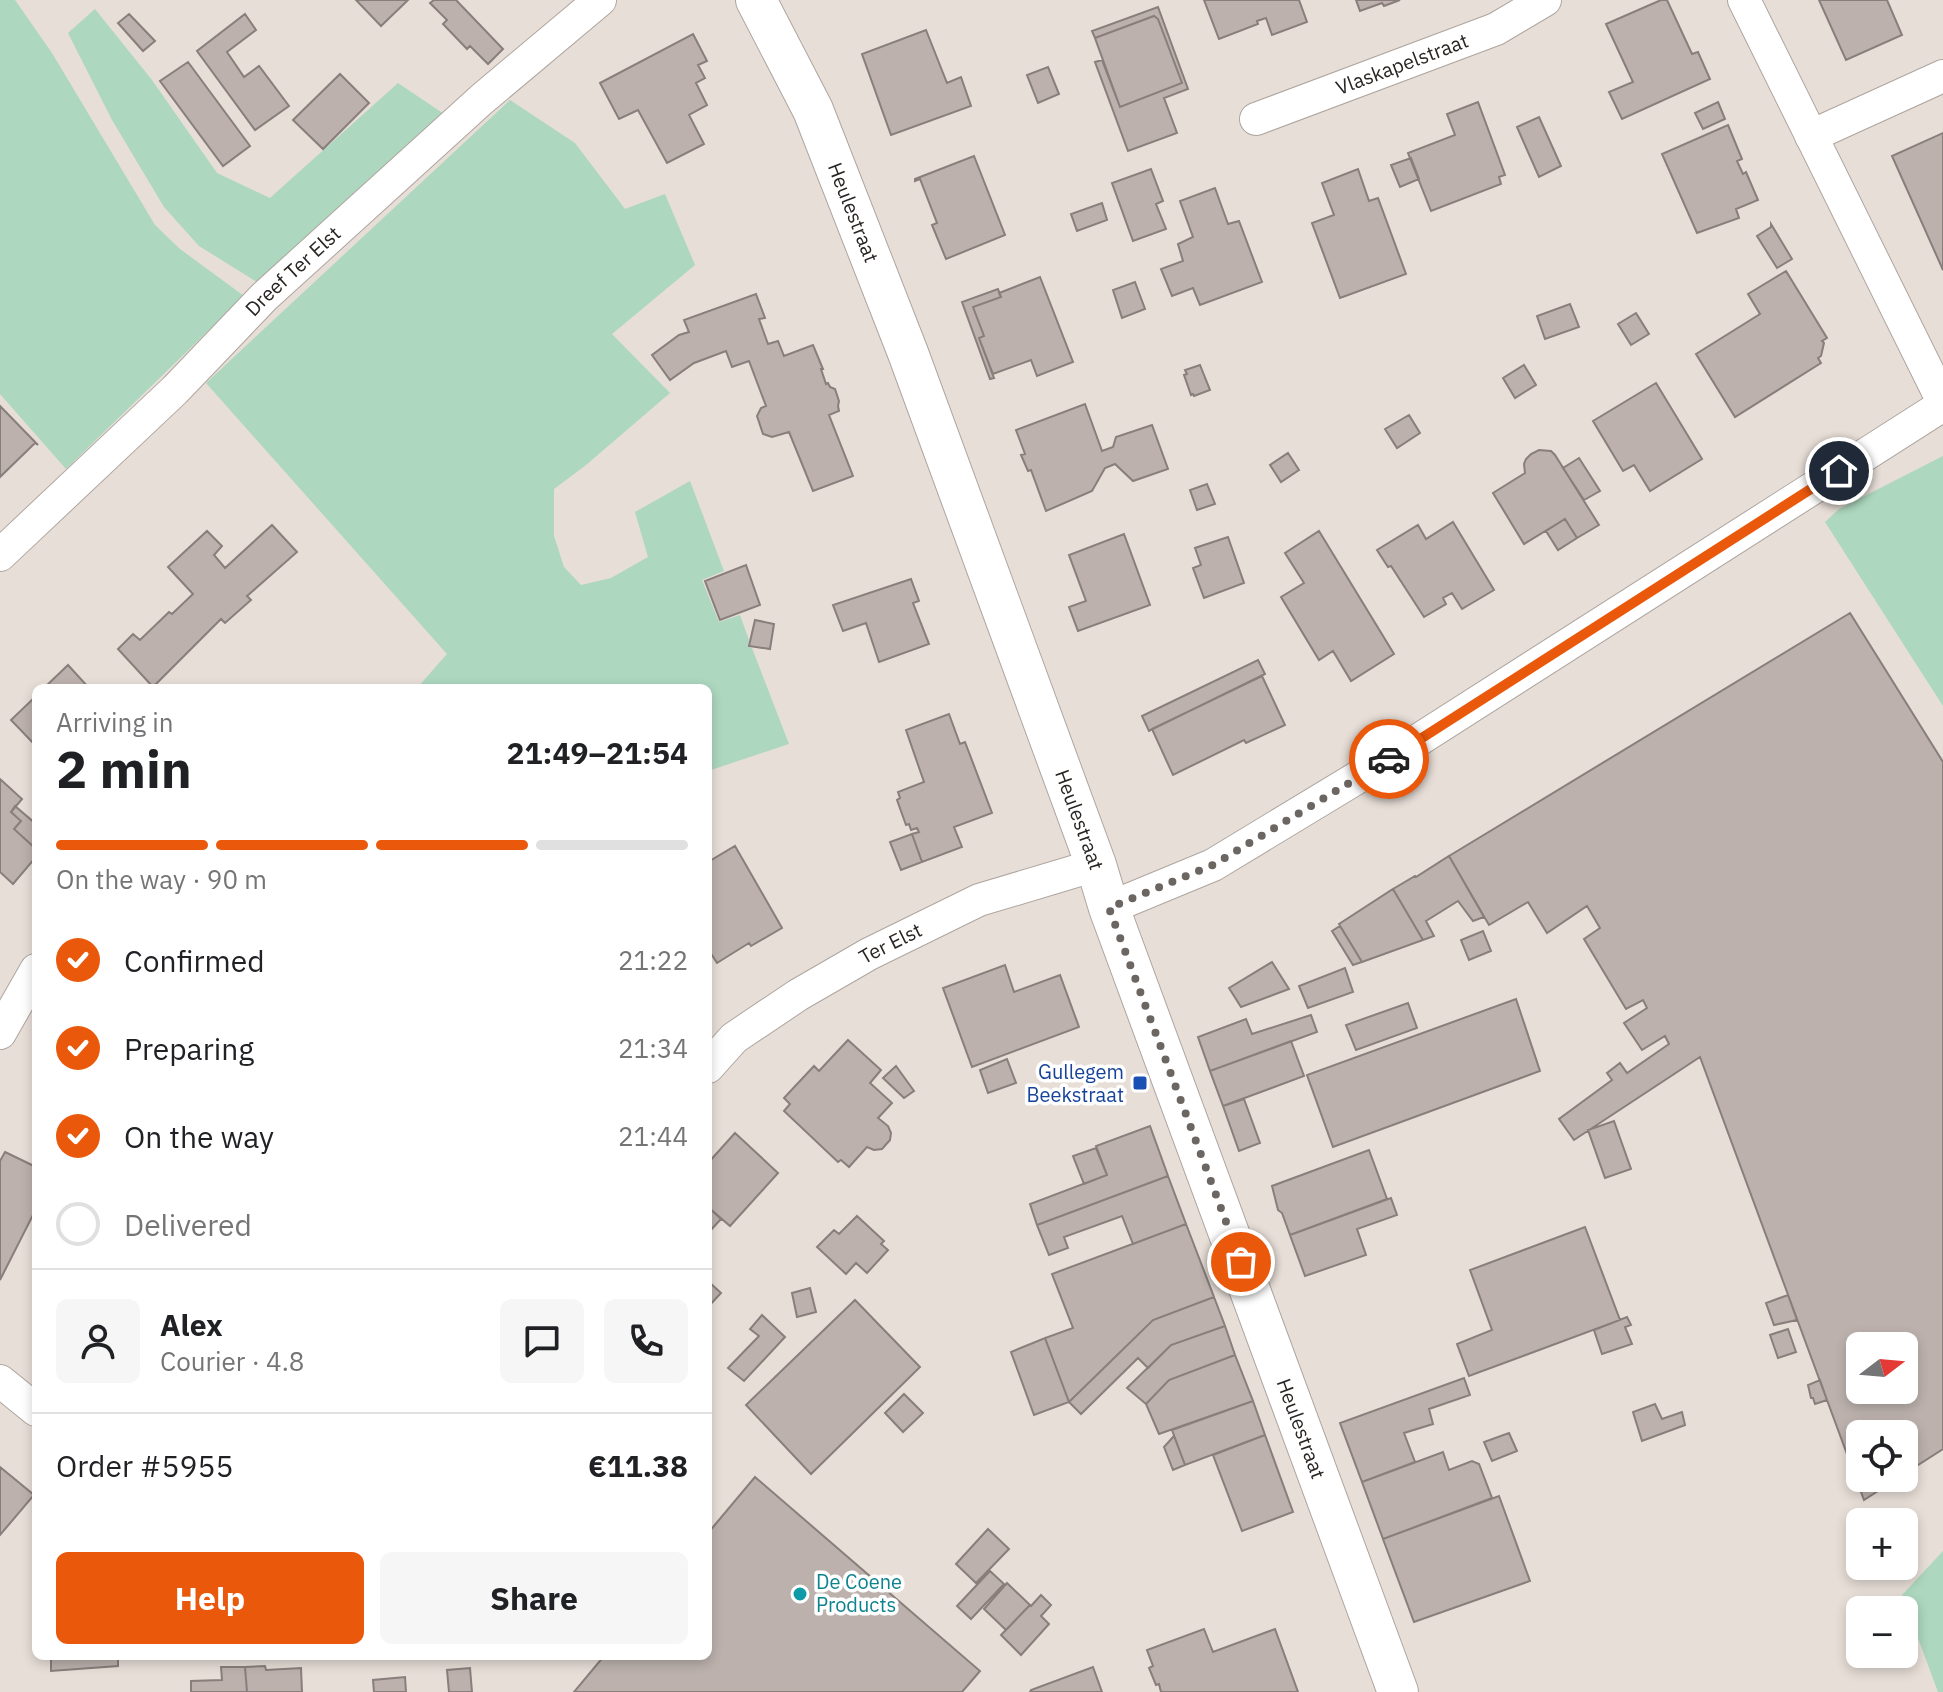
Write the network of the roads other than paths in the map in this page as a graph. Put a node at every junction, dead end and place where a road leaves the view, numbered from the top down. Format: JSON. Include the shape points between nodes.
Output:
{"nodes":[{"id":1,"x":600,"y":0,"type":"edge"},
{"id":2,"x":756,"y":0,"type":"edge"},
{"id":3,"x":1545,"y":0,"type":"edge"},
{"id":4,"x":1744,"y":0,"type":"edge"},
{"id":5,"x":1943,"y":76,"type":"edge"},
{"id":6,"x":1256,"y":119,"type":"dead end"},
{"id":7,"x":1811,"y":136,"type":"junction"},
{"id":8,"x":1943,"y":403,"type":"edge"},
{"id":9,"x":0,"y":555,"type":"edge"},
{"id":10,"x":1096,"y":865,"type":"junction"},
{"id":11,"x":1109,"y":908,"type":"junction"},
{"id":12,"x":32,"y":977,"type":"edge"},
{"id":13,"x":0,"y":1033,"type":"edge"},
{"id":14,"x":712,"y":1063,"type":"edge"},
{"id":15,"x":0,"y":1381,"type":"edge"},
{"id":16,"x":32,"y":1407,"type":"edge"},
{"id":17,"x":1398,"y":1692,"type":"edge"}],
"edges":[{"from":1,"to":9,"type":"street","name":"Dreef Ter Elst","via":[[274,287],[175,390]]},
{"from":2,"to":10,"type":"street","name":"Heulestraat","via":[[819,124]]},
{"from":3,"to":6,"type":"street","name":"Vlaskapelstraat","via":[[1496,29]]},
{"from":4,"to":7,"type":"street"},
{"from":5,"to":7,"type":"street"},
{"from":7,"to":8,"type":"street"},
{"from":8,"to":11,"type":"street","via":[[1372,769],[1213,865]]},
{"from":10,"to":11,"type":"street","name":"Heulestraat"},
{"from":10,"to":14,"type":"street","name":"Ter Elst","via":[[979,900],[869,954],[734,1038]]},
{"from":11,"to":17,"type":"street","name":"Heulestraat"},
{"from":12,"to":13,"type":"street"},
{"from":15,"to":16,"type":"street"}]}
